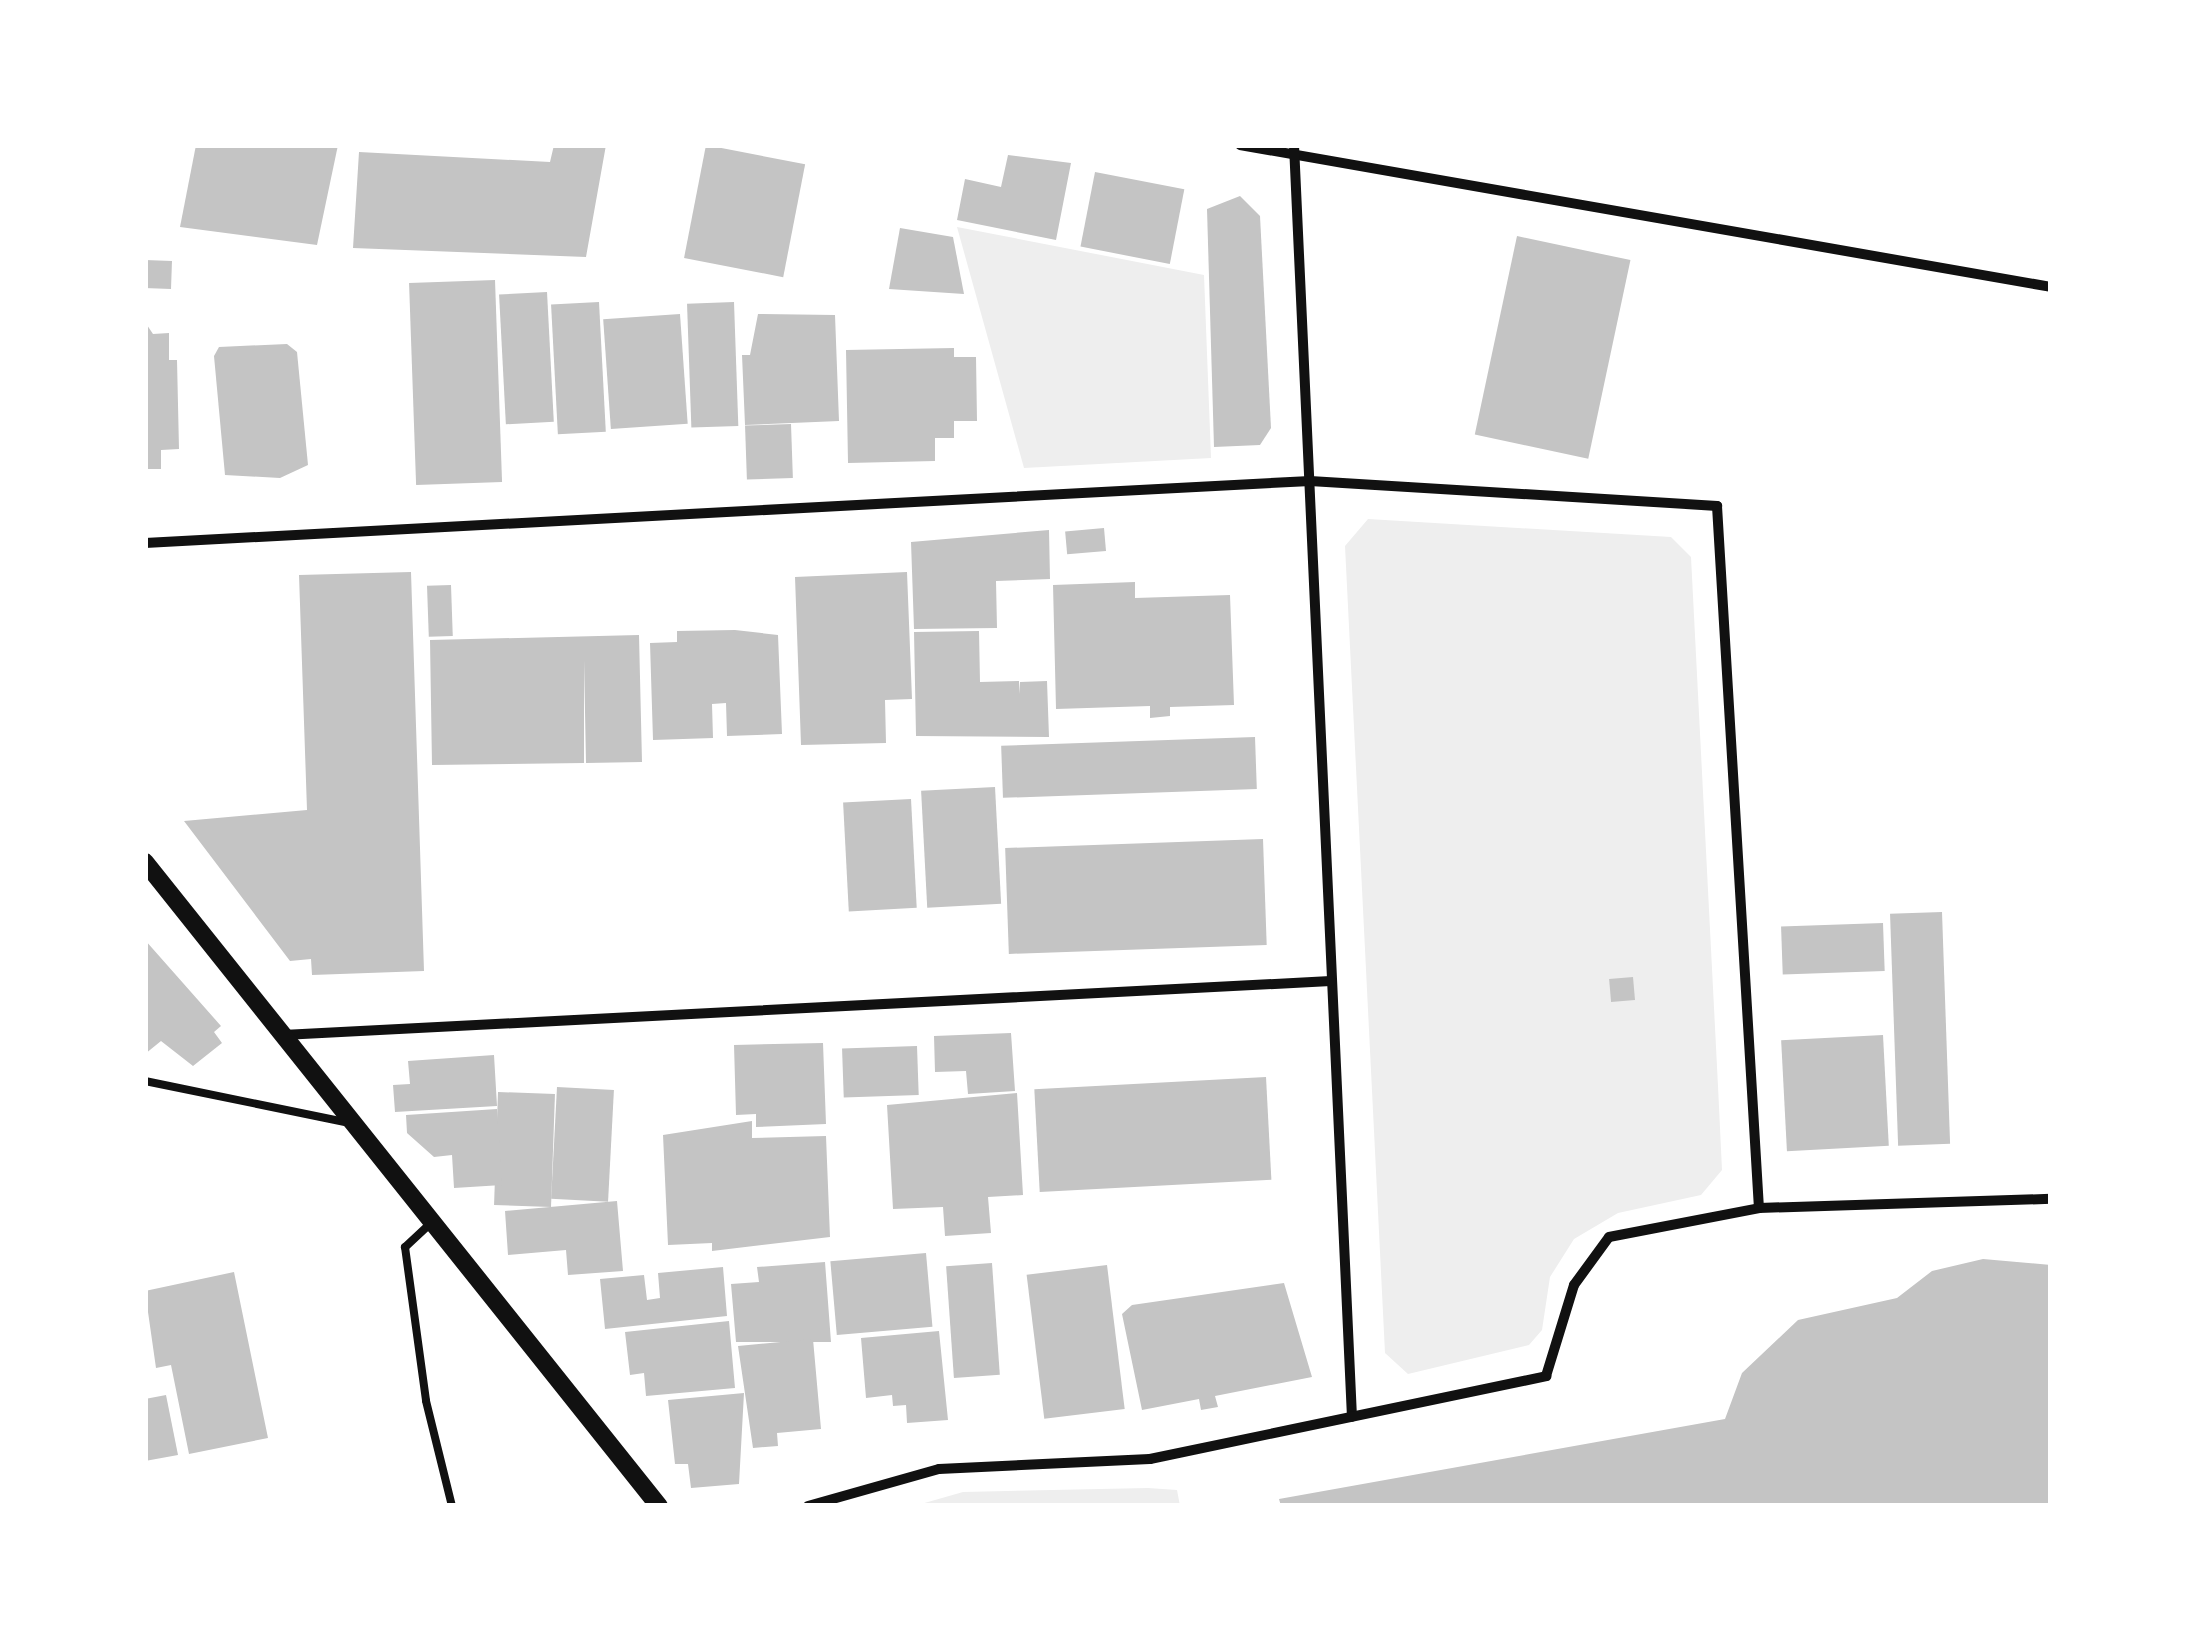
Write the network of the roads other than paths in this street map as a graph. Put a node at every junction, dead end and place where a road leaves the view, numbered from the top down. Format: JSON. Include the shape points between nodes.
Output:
{"nodes":[{"id":1,"x":1240,"y":145,"type":"edge"},
{"id":2,"x":1295,"y":150,"type":"edge"},
{"id":3,"x":2051,"y":287,"type":"edge"},
{"id":4,"x":1310,"y":480,"type":"junction"},
{"id":5,"x":145,"y":543,"type":"edge"},
{"id":6,"x":145,"y":862,"type":"edge"},
{"id":7,"x":1331,"y":981,"type":"junction"},
{"id":8,"x":283,"y":1035,"type":"junction"},
{"id":9,"x":145,"y":1081,"type":"edge"},
{"id":10,"x":355,"y":1124,"type":"junction"},
{"id":11,"x":2051,"y":1199,"type":"edge"},
{"id":12,"x":1758,"y":1208,"type":"junction"},
{"id":13,"x":432,"y":1222,"type":"junction"},
{"id":14,"x":1352,"y":1417,"type":"junction"},
{"id":15,"x":452,"y":1506,"type":"edge"},
{"id":16,"x":659,"y":1506,"type":"edge"},
{"id":17,"x":808,"y":1506,"type":"edge"}],
"edges":[{"from":1,"to":2,"type":"street"},
{"from":2,"to":3,"type":"street"},
{"from":2,"to":4,"type":"street"},
{"from":4,"to":5,"type":"street"},
{"from":4,"to":7,"type":"street"},
{"from":4,"to":12,"type":"street","via":[[1717,506]]},
{"from":6,"to":8,"type":"street"},
{"from":7,"to":8,"type":"street"},
{"from":7,"to":14,"type":"street"},
{"from":8,"to":10,"type":"street"},
{"from":9,"to":10,"type":"lane"},
{"from":10,"to":13,"type":"street"},
{"from":11,"to":12,"type":"street"},
{"from":12,"to":14,"type":"street","via":[[1609,1237],[1574,1285],[1546,1376]]},
{"from":13,"to":15,"type":"lane","via":[[406,1247],[426,1401]]},
{"from":13,"to":16,"type":"street"},
{"from":14,"to":17,"type":"street","via":[[1150,1459],[939,1468]]}]}
